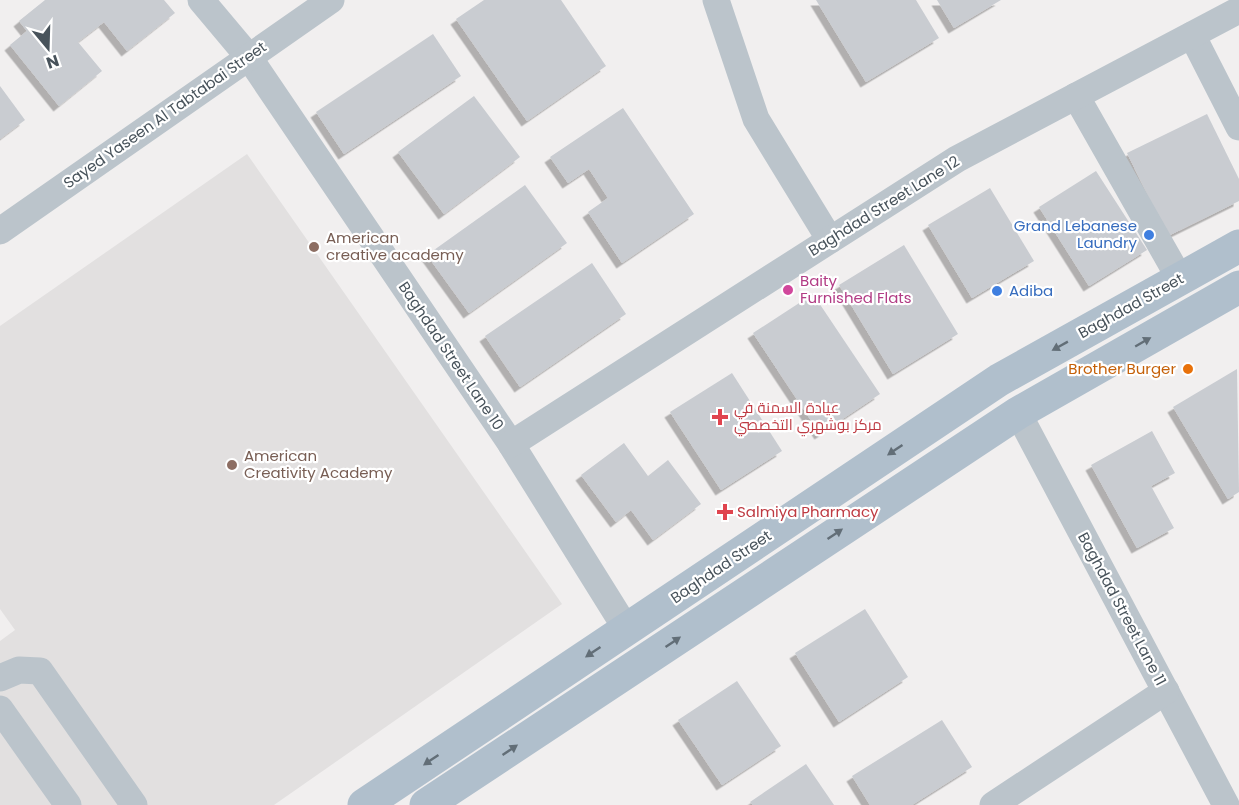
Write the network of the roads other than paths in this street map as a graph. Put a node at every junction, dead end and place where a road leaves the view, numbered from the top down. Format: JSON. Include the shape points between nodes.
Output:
{"nodes":[{"id":1,"x":201,"y":0,"type":"edge"},
{"id":2,"x":331,"y":0,"type":"edge"},
{"id":3,"x":716,"y":0,"type":"edge"},
{"id":4,"x":1239,"y":10,"type":"edge"},
{"id":5,"x":1192,"y":35,"type":"junction"},
{"id":6,"x":248,"y":56,"type":"junction"},
{"id":7,"x":1076,"y":96,"type":"junction"},
{"id":8,"x":1239,"y":127,"type":"edge"},
{"id":9,"x":0,"y":231,"type":"edge"},
{"id":10,"x":830,"y":240,"type":"junction"},
{"id":11,"x":1239,"y":246,"type":"edge"},
{"id":12,"x":1180,"y":279,"type":"junction"},
{"id":13,"x":1239,"y":287,"type":"edge"},
{"id":14,"x":1018,"y":413,"type":"junction"},
{"id":15,"x":511,"y":444,"type":"junction"},
{"id":16,"x":627,"y":630,"type":"junction"},
{"id":17,"x":0,"y":678,"type":"edge"},
{"id":18,"x":1166,"y":691,"type":"junction"},
{"id":19,"x":0,"y":709,"type":"edge"},
{"id":20,"x":68,"y":805,"type":"edge"},
{"id":21,"x":134,"y":805,"type":"edge"},
{"id":22,"x":364,"y":805,"type":"edge"},
{"id":23,"x":426,"y":805,"type":"edge"},
{"id":24,"x":993,"y":805,"type":"edge"},
{"id":25,"x":1226,"y":805,"type":"edge"}],
"edges":[{"from":1,"to":6,"type":"street","name":"Baghdad Street Lane 10"},
{"from":2,"to":6,"type":"street","name":"Sayed Yaseen Al Tabtabai Street"},
{"from":3,"to":10,"type":"street","via":[[756,119]]},
{"from":4,"to":5,"type":"street","name":"Baghdad Street Lane 12"},
{"from":5,"to":7,"type":"street","name":"Baghdad Street Lane 12"},
{"from":5,"to":8,"type":"street"},
{"from":6,"to":9,"type":"street","name":"Sayed Yaseen Al Tabtabai Street"},
{"from":6,"to":15,"type":"street","name":"Baghdad Street Lane 10"},
{"from":7,"to":10,"type":"street","name":"Baghdad Street Lane 12","via":[[957,159]]},
{"from":7,"to":12,"type":"street"},
{"from":10,"to":15,"type":"street","name":"Baghdad Street Lane 12"},
{"from":11,"to":12,"type":"main road","name":"Baghdad Street"},
{"from":12,"to":16,"type":"main road","name":"Baghdad Street","one_way":true,"via":[[999,380]]},
{"from":14,"to":13,"type":"main road","one_way":true},
{"from":14,"to":18,"type":"street","name":"Baghdad Street Lane 11"},
{"from":23,"to":14,"type":"main road","one_way":true},
{"from":15,"to":16,"type":"street","name":"Baghdad Street Lane 10"},
{"from":16,"to":22,"type":"main road","name":"Baghdad Street","one_way":true},
{"from":17,"to":21,"type":"street","via":[[19,670],[40,671]]},
{"from":18,"to":24,"type":"street"},
{"from":18,"to":25,"type":"street","name":"Baghdad Street Lane 11"},
{"from":19,"to":20,"type":"street"}]}
